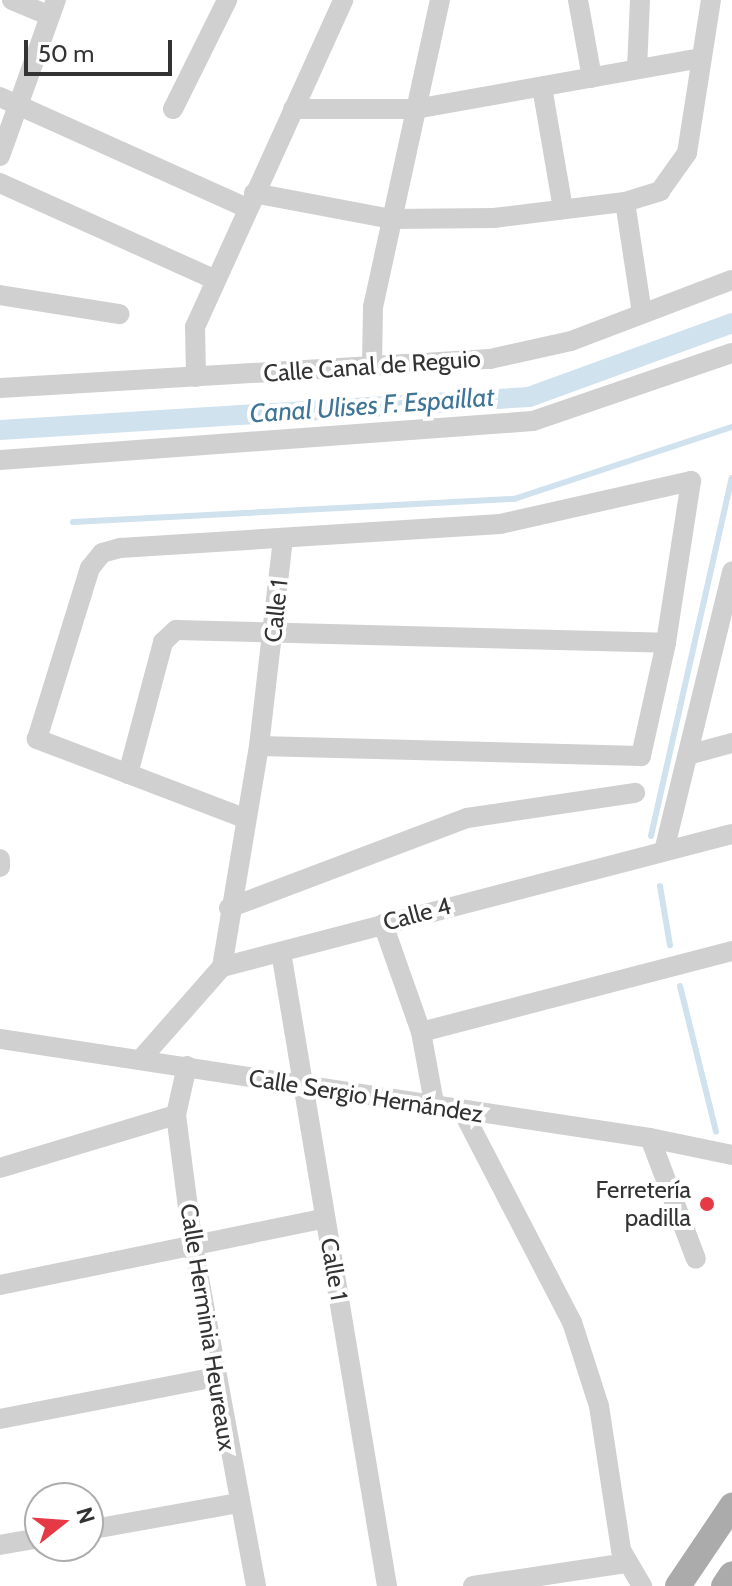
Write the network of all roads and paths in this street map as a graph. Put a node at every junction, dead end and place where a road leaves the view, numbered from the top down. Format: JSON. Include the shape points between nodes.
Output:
{"nodes":[{"id":1,"x":12,"y":0,"type":"edge"},
{"id":2,"x":227,"y":0,"type":"edge"},
{"id":3,"x":343,"y":0,"type":"edge"},
{"id":4,"x":440,"y":0,"type":"edge"},
{"id":5,"x":578,"y":0,"type":"edge"},
{"id":6,"x":640,"y":0,"type":"edge"},
{"id":7,"x":711,"y":0,"type":"edge"},
{"id":8,"x":53,"y":8,"type":"edge"},
{"id":9,"x":700,"y":58,"type":"junction"},
{"id":10,"x":637,"y":69,"type":"junction"},
{"id":11,"x":592,"y":78,"type":"junction"},
{"id":12,"x":542,"y":87,"type":"junction"},
{"id":13,"x":9,"y":100,"type":"edge"},
{"id":14,"x":173,"y":109,"type":"dead end"},
{"id":15,"x":293,"y":109,"type":"junction"},
{"id":16,"x":415,"y":109,"type":"junction"},
{"id":17,"x":0,"y":156,"type":"edge"},
{"id":18,"x":0,"y":183,"type":"edge"},
{"id":19,"x":250,"y":201,"type":"junction"},
{"id":20,"x":625,"y":202,"type":"junction"},
{"id":21,"x":563,"y":209,"type":"junction"},
{"id":22,"x":392,"y":219,"type":"junction"},
{"id":23,"x":214,"y":279,"type":"junction"},
{"id":24,"x":732,"y":280,"type":"edge"},
{"id":25,"x":0,"y":295,"type":"edge"},
{"id":26,"x":642,"y":313,"type":"junction"},
{"id":27,"x":119,"y":314,"type":"dead end"},
{"id":28,"x":732,"y":353,"type":"edge"},
{"id":29,"x":372,"y":364,"type":"junction"},
{"id":30,"x":196,"y":377,"type":"junction"},
{"id":31,"x":0,"y":388,"type":"edge"},
{"id":32,"x":0,"y":460,"type":"edge"},
{"id":33,"x":283,"y":539,"type":"junction"},
{"id":34,"x":732,"y":571,"type":"edge"},
{"id":35,"x":725,"y":630,"type":"edge"},
{"id":36,"x":274,"y":633,"type":"junction"},
{"id":37,"x":666,"y":643,"type":"junction"},
{"id":38,"x":732,"y":743,"type":"edge"},
{"id":39,"x":259,"y":746,"type":"junction"},
{"id":40,"x":688,"y":755,"type":"junction"},
{"id":41,"x":128,"y":774,"type":"junction"},
{"id":42,"x":635,"y":793,"type":"dead end"},
{"id":43,"x":244,"y":818,"type":"junction"},
{"id":44,"x":732,"y":834,"type":"edge"},
{"id":45,"x":664,"y":851,"type":"junction"},
{"id":46,"x":0,"y":859,"type":"edge"},
{"id":47,"x":0,"y":867,"type":"edge"},
{"id":48,"x":229,"y":908,"type":"junction"},
{"id":49,"x":383,"y":924,"type":"junction"},
{"id":50,"x":732,"y":951,"type":"edge"},
{"id":51,"x":281,"y":952,"type":"junction"},
{"id":52,"x":222,"y":967,"type":"junction"},
{"id":53,"x":421,"y":1032,"type":"junction"},
{"id":54,"x":0,"y":1039,"type":"edge"},
{"id":55,"x":140,"y":1060,"type":"junction"},
{"id":56,"x":187,"y":1066,"type":"junction"},
{"id":57,"x":303,"y":1086,"type":"junction"},
{"id":58,"x":435,"y":1108,"type":"junction"},
{"id":59,"x":464,"y":1114,"type":"junction"},
{"id":60,"x":176,"y":1115,"type":"junction"},
{"id":61,"x":650,"y":1138,"type":"junction"},
{"id":62,"x":732,"y":1155,"type":"edge"},
{"id":63,"x":0,"y":1168,"type":"edge"},
{"id":64,"x":325,"y":1218,"type":"junction"},
{"id":65,"x":193,"y":1246,"type":"junction"},
{"id":66,"x":696,"y":1259,"type":"dead end"},
{"id":67,"x":0,"y":1285,"type":"edge"},
{"id":68,"x":216,"y":1377,"type":"junction"},
{"id":69,"x":0,"y":1419,"type":"edge"},
{"id":70,"x":238,"y":1503,"type":"junction"},
{"id":71,"x":732,"y":1506,"type":"edge"},
{"id":72,"x":104,"y":1527,"type":"edge"},
{"id":73,"x":24,"y":1541,"type":"edge"},
{"id":74,"x":0,"y":1545,"type":"edge"},
{"id":75,"x":627,"y":1563,"type":"junction"},
{"id":76,"x":256,"y":1586,"type":"edge"},
{"id":77,"x":387,"y":1586,"type":"edge"},
{"id":78,"x":473,"y":1586,"type":"edge"},
{"id":79,"x":642,"y":1586,"type":"edge"},
{"id":80,"x":678,"y":1586,"type":"edge"}],
"edges":[{"from":1,"to":8,"type":"street"},
{"from":2,"to":14,"type":"street"},
{"from":3,"to":15,"type":"street"},
{"from":4,"to":16,"type":"street"},
{"from":5,"to":11,"type":"street"},
{"from":6,"to":10,"type":"street"},
{"from":7,"to":9,"type":"street"},
{"from":8,"to":13,"type":"street"},
{"from":9,"to":10,"type":"street"},
{"from":9,"to":20,"type":"street","via":[[687,153],[660,191]]},
{"from":10,"to":11,"type":"street"},
{"from":11,"to":12,"type":"street"},
{"from":12,"to":16,"type":"street"},
{"from":12,"to":21,"type":"street"},
{"from":13,"to":17,"type":"street"},
{"from":13,"to":19,"type":"street"},
{"from":15,"to":16,"type":"street"},
{"from":15,"to":19,"type":"street"},
{"from":16,"to":22,"type":"street"},
{"from":18,"to":23,"type":"street"},
{"from":19,"to":22,"type":"street"},
{"from":19,"to":23,"type":"street"},
{"from":20,"to":21,"type":"street"},
{"from":20,"to":26,"type":"street"},
{"from":21,"to":22,"type":"street","via":[[494,218]]},
{"from":22,"to":29,"type":"street","via":[[373,307]]},
{"from":23,"to":30,"type":"street","via":[[195,327]]},
{"from":24,"to":26,"type":"street","name":"Calle Canal de Reguio"},
{"from":25,"to":27,"type":"street"},
{"from":26,"to":29,"type":"street","name":"Calle Canal de Reguio","via":[[571,341],[490,359]]},
{"from":28,"to":32,"type":"street","via":[[533,421]]},
{"from":29,"to":30,"type":"street","name":"Calle Canal de Reguio"},
{"from":30,"to":31,"type":"street","name":"Calle Canal de Reguio"},
{"from":33,"to":36,"type":"street","name":"Calle 1"},
{"from":33,"to":37,"type":"street","via":[[534,519],[689,480]]},
{"from":33,"to":41,"type":"street","via":[[120,548],[95,560],[37,739]]},
{"from":34,"to":35,"type":"street"},
{"from":35,"to":40,"type":"street"},
{"from":36,"to":37,"type":"street"},
{"from":36,"to":39,"type":"street","name":"Calle 1"},
{"from":36,"to":41,"type":"street","via":[[168,633]]},
{"from":37,"to":39,"type":"street","via":[[647,750],[639,757]]},
{"from":38,"to":40,"type":"street"},
{"from":39,"to":43,"type":"street","name":"Calle 1"},
{"from":40,"to":45,"type":"street"},
{"from":41,"to":43,"type":"street"},
{"from":42,"to":48,"type":"street","via":[[467,818]]},
{"from":43,"to":48,"type":"street","name":"Calle 1"},
{"from":44,"to":45,"type":"street","name":"Calle 4"},
{"from":45,"to":49,"type":"street","name":"Calle 4"},
{"from":46,"to":47,"type":"street"},
{"from":48,"to":52,"type":"street","name":"Calle 1"},
{"from":49,"to":51,"type":"street","name":"Calle 4"},
{"from":49,"to":53,"type":"street"},
{"from":50,"to":53,"type":"street"},
{"from":51,"to":52,"type":"street","name":"Calle 4"},
{"from":51,"to":57,"type":"street","name":"Calle 1"},
{"from":52,"to":55,"type":"street"},
{"from":53,"to":58,"type":"street"},
{"from":54,"to":55,"type":"street","name":"Calle Sergio Hernández"},
{"from":55,"to":56,"type":"street","name":"Calle Sergio Hernández"},
{"from":56,"to":57,"type":"street","name":"Calle Sergio Hernández"},
{"from":56,"to":60,"type":"street","name":"Calle Herminia Heureaux"},
{"from":57,"to":58,"type":"street","name":"Calle Sergio Hernández"},
{"from":57,"to":64,"type":"street","name":"Calle 1"},
{"from":58,"to":59,"type":"street","name":"Calle Sergio Hernández"},
{"from":59,"to":61,"type":"street","name":"Calle Sergio Hernández"},
{"from":59,"to":75,"type":"street","via":[[576,1332],[599,1406]]},
{"from":60,"to":63,"type":"street"},
{"from":60,"to":65,"type":"street","name":"Calle Herminia Heureaux"},
{"from":61,"to":62,"type":"street","name":"Calle Sergio Hernández"},
{"from":61,"to":66,"type":"street"},
{"from":64,"to":65,"type":"street"},
{"from":64,"to":77,"type":"street","name":"Calle 1"},
{"from":65,"to":67,"type":"street"},
{"from":65,"to":68,"type":"street","name":"Calle Herminia Heureaux"},
{"from":68,"to":69,"type":"street"},
{"from":68,"to":70,"type":"street","name":"Calle Herminia Heureaux"},
{"from":70,"to":72,"type":"street"},
{"from":70,"to":76,"type":"street","name":"Calle Herminia Heureaux"},
{"from":71,"to":80,"type":"main road"},
{"from":73,"to":74,"type":"street"},
{"from":75,"to":78,"type":"street"},
{"from":75,"to":79,"type":"street"}]}
